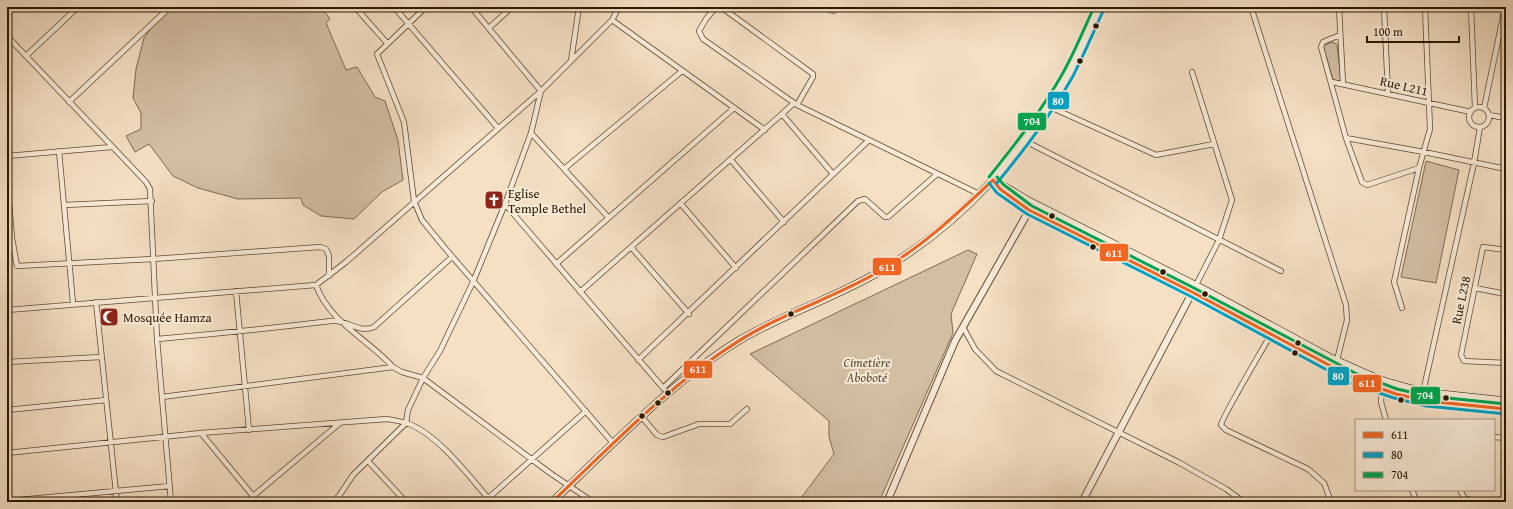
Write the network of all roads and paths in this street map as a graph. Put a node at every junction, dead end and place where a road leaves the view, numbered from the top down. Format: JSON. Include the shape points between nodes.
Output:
{"nodes":[{"id":1,"x":78,"y":7,"type":"edge"},
{"id":2,"x":170,"y":7,"type":"edge"},
{"id":3,"x":354,"y":7,"type":"edge"},
{"id":4,"x":394,"y":7,"type":"edge"},
{"id":5,"x":426,"y":7,"type":"edge"},
{"id":6,"x":471,"y":7,"type":"edge"},
{"id":7,"x":512,"y":7,"type":"edge"},
{"id":8,"x":579,"y":7,"type":"edge"},
{"id":9,"x":619,"y":7,"type":"edge"},
{"id":10,"x":716,"y":7,"type":"edge"},
{"id":11,"x":721,"y":7,"type":"edge"},
{"id":12,"x":820,"y":7,"type":"edge"},
{"id":13,"x":837,"y":7,"type":"edge"},
{"id":14,"x":1100,"y":7,"type":"edge"},
{"id":15,"x":1251,"y":7,"type":"edge"},
{"id":16,"x":1339,"y":7,"type":"edge"},
{"id":17,"x":1384,"y":7,"type":"edge"},
{"id":18,"x":1425,"y":7,"type":"edge"},
{"id":19,"x":1471,"y":7,"type":"edge"},
{"id":20,"x":1505,"y":7,"type":"edge"},
{"id":21,"x":612,"y":20,"type":"junction"},
{"id":22,"x":408,"y":23,"type":"junction"},
{"id":23,"x":489,"y":28,"type":"junction"},
{"id":24,"x":1340,"y":35,"type":"junction"},
{"id":25,"x":7,"y":36,"type":"edge"},
{"id":26,"x":387,"y":43,"type":"junction"},
{"id":27,"x":26,"y":56,"type":"junction"},
{"id":28,"x":571,"y":61,"type":"junction"},
{"id":29,"x":682,"y":70,"type":"junction"},
{"id":30,"x":1192,"y":72,"type":"dead end"},
{"id":31,"x":1332,"y":82,"type":"junction"},
{"id":32,"x":1343,"y":84,"type":"junction"},
{"id":33,"x":541,"y":90,"type":"junction"},
{"id":34,"x":1388,"y":93,"type":"junction"},
{"id":35,"x":69,"y":102,"type":"junction"},
{"id":36,"x":1430,"y":103,"type":"junction"},
{"id":37,"x":796,"y":104,"type":"junction"},
{"id":38,"x":1048,"y":106,"type":"junction"},
{"id":39,"x":734,"y":108,"type":"junction"},
{"id":40,"x":1484,"y":108,"type":"junction"},
{"id":41,"x":1473,"y":110,"type":"junction"},
{"id":42,"x":782,"y":114,"type":"junction"},
{"id":43,"x":1489,"y":115,"type":"junction"},
{"id":44,"x":1506,"y":118,"type":"edge"},
{"id":45,"x":1480,"y":127,"type":"junction"},
{"id":46,"x":498,"y":128,"type":"junction"},
{"id":47,"x":765,"y":130,"type":"junction"},
{"id":48,"x":532,"y":133,"type":"junction"},
{"id":49,"x":1346,"y":138,"type":"junction"},
{"id":50,"x":869,"y":140,"type":"junction"},
{"id":51,"x":1025,"y":140,"type":"junction"},
{"id":52,"x":1214,"y":144,"type":"junction"},
{"id":53,"x":112,"y":147,"type":"junction"},
{"id":54,"x":59,"y":151,"type":"junction"},
{"id":55,"x":1424,"y":152,"type":"junction"},
{"id":56,"x":7,"y":156,"type":"edge"},
{"id":57,"x":731,"y":160,"type":"junction"},
{"id":58,"x":1474,"y":163,"type":"junction"},
{"id":59,"x":1419,"y":168,"type":"junction"},
{"id":60,"x":564,"y":169,"type":"junction"},
{"id":61,"x":1506,"y":170,"type":"edge"},
{"id":62,"x":834,"y":174,"type":"junction"},
{"id":63,"x":936,"y":175,"type":"junction"},
{"id":64,"x":7,"y":178,"type":"edge"},
{"id":65,"x":994,"y":180,"type":"junction"},
{"id":66,"x":979,"y":194,"type":"junction"},
{"id":67,"x":152,"y":201,"type":"junction"},
{"id":68,"x":414,"y":202,"type":"junction"},
{"id":69,"x":505,"y":204,"type":"junction"},
{"id":70,"x":681,"y":204,"type":"junction"},
{"id":71,"x":64,"y":205,"type":"junction"},
{"id":72,"x":1031,"y":207,"type":"junction"},
{"id":73,"x":608,"y":217,"type":"junction"},
{"id":74,"x":784,"y":222,"type":"junction"},
{"id":75,"x":7,"y":233,"type":"edge"},
{"id":76,"x":12,"y":238,"type":"junction"},
{"id":77,"x":1219,"y":240,"type":"junction"},
{"id":78,"x":631,"y":247,"type":"junction"},
{"id":79,"x":1506,"y":250,"type":"edge"},
{"id":80,"x":452,"y":257,"type":"junction"},
{"id":81,"x":154,"y":259,"type":"junction"},
{"id":82,"x":70,"y":263,"type":"junction"},
{"id":83,"x":556,"y":264,"type":"junction"},
{"id":84,"x":736,"y":268,"type":"junction"},
{"id":85,"x":1281,"y":271,"type":"dead end"},
{"id":86,"x":329,"y":276,"type":"junction"},
{"id":87,"x":473,"y":282,"type":"junction"},
{"id":88,"x":316,"y":285,"type":"junction"},
{"id":89,"x":1196,"y":285,"type":"junction"},
{"id":90,"x":1475,"y":288,"type":"junction"},
{"id":91,"x":236,"y":291,"type":"junction"},
{"id":92,"x":580,"y":292,"type":"junction"},
{"id":93,"x":1192,"y":292,"type":"junction"},
{"id":94,"x":1506,"y":294,"type":"edge"},
{"id":95,"x":155,"y":299,"type":"junction"},
{"id":96,"x":96,"y":302,"type":"junction"},
{"id":97,"x":73,"y":303,"type":"junction"},
{"id":98,"x":8,"y":308,"type":"edge"},
{"id":99,"x":1402,"y":308,"type":"dead end"},
{"id":100,"x":689,"y":314,"type":"junction"},
{"id":101,"x":339,"y":320,"type":"junction"},
{"id":102,"x":963,"y":328,"type":"junction"},
{"id":103,"x":239,"y":332,"type":"junction"},
{"id":104,"x":1271,"y":334,"type":"junction"},
{"id":105,"x":157,"y":339,"type":"junction"},
{"id":106,"x":101,"y":357,"type":"junction"},
{"id":107,"x":638,"y":360,"type":"junction"},
{"id":108,"x":1337,"y":360,"type":"junction"},
{"id":109,"x":7,"y":362,"type":"edge"},
{"id":110,"x":1506,"y":363,"type":"edge"},
{"id":111,"x":393,"y":367,"type":"junction"},
{"id":112,"x":423,"y":378,"type":"junction"},
{"id":113,"x":244,"y":385,"type":"junction"},
{"id":114,"x":1382,"y":390,"type":"junction"},
{"id":115,"x":666,"y":391,"type":"junction"},
{"id":116,"x":1423,"y":392,"type":"junction"},
{"id":117,"x":162,"y":397,"type":"junction"},
{"id":118,"x":106,"y":400,"type":"junction"},
{"id":119,"x":1506,"y":401,"type":"edge"},
{"id":120,"x":747,"y":409,"type":"dead end"},
{"id":121,"x":1506,"y":409,"type":"edge"},
{"id":122,"x":7,"y":410,"type":"edge"},
{"id":123,"x":586,"y":411,"type":"junction"},
{"id":124,"x":642,"y":418,"type":"junction"},
{"id":125,"x":1386,"y":419,"type":"edge"},
{"id":126,"x":340,"y":423,"type":"junction"},
{"id":127,"x":406,"y":423,"type":"junction"},
{"id":128,"x":250,"y":430,"type":"junction"},
{"id":129,"x":1119,"y":432,"type":"junction"},
{"id":130,"x":201,"y":433,"type":"junction"},
{"id":131,"x":166,"y":437,"type":"junction"},
{"id":132,"x":1495,"y":437,"type":"edge"},
{"id":133,"x":1506,"y":438,"type":"edge"},
{"id":134,"x":112,"y":443,"type":"junction"},
{"id":135,"x":613,"y":443,"type":"junction"},
{"id":136,"x":7,"y":453,"type":"edge"},
{"id":137,"x":533,"y":460,"type":"junction"},
{"id":138,"x":368,"y":461,"type":"junction"},
{"id":139,"x":570,"y":485,"type":"junction"},
{"id":140,"x":170,"y":486,"type":"junction"},
{"id":141,"x":116,"y":491,"type":"junction"},
{"id":142,"x":1412,"y":491,"type":"edge"},
{"id":143,"x":1461,"y":491,"type":"edge"},
{"id":144,"x":253,"y":496,"type":"junction"},
{"id":145,"x":488,"y":498,"type":"junction"},
{"id":146,"x":7,"y":501,"type":"edge"},
{"id":147,"x":117,"y":502,"type":"edge"},
{"id":148,"x":171,"y":502,"type":"edge"},
{"id":149,"x":246,"y":502,"type":"edge"},
{"id":150,"x":258,"y":502,"type":"edge"},
{"id":151,"x":332,"y":502,"type":"edge"},
{"id":152,"x":406,"y":502,"type":"edge"},
{"id":153,"x":484,"y":502,"type":"edge"},
{"id":154,"x":552,"y":502,"type":"edge"},
{"id":155,"x":594,"y":502,"type":"edge"},
{"id":156,"x":888,"y":502,"type":"edge"},
{"id":157,"x":1082,"y":502,"type":"edge"},
{"id":158,"x":1244,"y":502,"type":"edge"},
{"id":159,"x":1331,"y":502,"type":"edge"},
{"id":160,"x":1417,"y":502,"type":"edge"},
{"id":161,"x":1486,"y":502,"type":"edge"}],
"edges":[{"from":1,"to":27,"type":"street"},
{"from":2,"to":35,"type":"street"},
{"from":3,"to":26,"type":"street"},
{"from":4,"to":22,"type":"street"},
{"from":5,"to":22,"type":"street"},
{"from":6,"to":23,"type":"street"},
{"from":7,"to":23,"type":"street"},
{"from":8,"to":28,"type":"street"},
{"from":9,"to":21,"type":"street"},
{"from":10,"to":37,"type":"street","via":[[701,26],[700,36]]},
{"from":11,"to":37,"type":"street","via":[[813,74]]},
{"from":12,"to":13,"type":"street","via":[[830,11]]},
{"from":14,"to":38,"type":"main road","via":[[1068,74]]},
{"from":15,"to":108,"type":"street","via":[[1346,305],[1348,320]]},
{"from":16,"to":24,"type":"street"},
{"from":17,"to":34,"type":"street"},
{"from":18,"to":36,"type":"street"},
{"from":19,"to":41,"type":"street"},
{"from":20,"to":40,"type":"street"},
{"from":21,"to":28,"type":"street"},
{"from":21,"to":29,"type":"street"},
{"from":22,"to":26,"type":"street"},
{"from":22,"to":46,"type":"street"},
{"from":23,"to":33,"type":"street"},
{"from":24,"to":31,"type":"street","via":[[1322,44]]},
{"from":24,"to":32,"type":"street"},
{"from":25,"to":27,"type":"street"},
{"from":26,"to":68,"type":"street","via":[[377,56],[404,122]]},
{"from":27,"to":35,"type":"street"},
{"from":28,"to":33,"type":"street"},
{"from":29,"to":39,"type":"street"},
{"from":29,"to":60,"type":"street"},
{"from":30,"to":52,"type":"street"},
{"from":31,"to":32,"type":"street","name":"Rue L211"},
{"from":31,"to":49,"type":"street"},
{"from":32,"to":34,"type":"street","name":"Rue L211"},
{"from":33,"to":46,"type":"street"},
{"from":33,"to":48,"type":"street"},
{"from":34,"to":36,"type":"street","name":"Rue L211"},
{"from":35,"to":53,"type":"street"},
{"from":36,"to":41,"type":"street","name":"Rue L211"},
{"from":36,"to":55,"type":"street","via":[[1430,129]]},
{"from":37,"to":42,"type":"street"},
{"from":37,"to":50,"type":"street"},
{"from":38,"to":51,"type":"main road"},
{"from":38,"to":52,"type":"street","via":[[1156,155]]},
{"from":39,"to":47,"type":"street"},
{"from":39,"to":73,"type":"street"},
{"from":40,"to":41,"type":"street"},
{"from":40,"to":43,"type":"street"},
{"from":41,"to":45,"type":"street","via":[[1471,122]]},
{"from":42,"to":47,"type":"street"},
{"from":42,"to":62,"type":"street"},
{"from":43,"to":44,"type":"street"},
{"from":43,"to":45,"type":"street","via":[[1488,122]]},
{"from":45,"to":58,"type":"street"},
{"from":46,"to":68,"type":"street"},
{"from":47,"to":57,"type":"street"},
{"from":48,"to":60,"type":"street"},
{"from":48,"to":69,"type":"street"},
{"from":49,"to":55,"type":"street"},
{"from":49,"to":59,"type":"street","via":[[1364,184]]},
{"from":50,"to":62,"type":"street"},
{"from":50,"to":63,"type":"street"},
{"from":51,"to":65,"type":"main road"},
{"from":51,"to":77,"type":"street"},
{"from":52,"to":77,"type":"street","via":[[1232,200]]},
{"from":53,"to":54,"type":"street"},
{"from":53,"to":67,"type":"street","via":[[146,182]]},
{"from":54,"to":56,"type":"street"},
{"from":54,"to":71,"type":"street"},
{"from":55,"to":58,"type":"street"},
{"from":55,"to":59,"type":"street"},
{"from":57,"to":70,"type":"street"},
{"from":57,"to":74,"type":"street"},
{"from":58,"to":61,"type":"street"},
{"from":58,"to":116,"type":"street"},
{"from":59,"to":99,"type":"street","via":[[1394,282]]},
{"from":60,"to":73,"type":"street"},
{"from":62,"to":74,"type":"street"},
{"from":63,"to":66,"type":"street"},
{"from":63,"to":115,"type":"street","via":[[888,217],[865,199],[858,201]]},
{"from":64,"to":76,"type":"street"},
{"from":65,"to":66,"type":"main road"},
{"from":65,"to":72,"type":"main road","via":[[1000,189]]},
{"from":66,"to":115,"type":"main road","via":[[918,246],[885,268],[738,341]]},
{"from":67,"to":71,"type":"street"},
{"from":67,"to":81,"type":"street"},
{"from":68,"to":80,"type":"street","via":[[425,225]]},
{"from":68,"to":86,"type":"street"},
{"from":69,"to":83,"type":"street"},
{"from":69,"to":87,"type":"street"},
{"from":70,"to":78,"type":"street"},
{"from":70,"to":84,"type":"street"},
{"from":71,"to":82,"type":"street"},
{"from":72,"to":89,"type":"main road"},
{"from":72,"to":93,"type":"main road"},
{"from":72,"to":102,"type":"street"},
{"from":73,"to":83,"type":"street"},
{"from":74,"to":84,"type":"street"},
{"from":75,"to":76,"type":"street"},
{"from":76,"to":82,"type":"street","via":[[17,266]]},
{"from":77,"to":85,"type":"street"},
{"from":77,"to":89,"type":"street"},
{"from":78,"to":92,"type":"street"},
{"from":78,"to":100,"type":"street"},
{"from":79,"to":90,"type":"street","name":"Rue L238","via":[[1486,246],[1482,250]]},
{"from":80,"to":87,"type":"street"},
{"from":80,"to":101,"type":"street","via":[[374,327],[361,330]]},
{"from":81,"to":82,"type":"street"},
{"from":81,"to":86,"type":"street","via":[[320,247],[326,249],[329,256]]},
{"from":81,"to":95,"type":"street"},
{"from":82,"to":97,"type":"street"},
{"from":83,"to":92,"type":"street"},
{"from":84,"to":100,"type":"street"},
{"from":86,"to":88,"type":"street"},
{"from":87,"to":112,"type":"street","via":[[440,352]]},
{"from":87,"to":123,"type":"street"},
{"from":88,"to":91,"type":"street"},
{"from":88,"to":101,"type":"street","via":[[324,303]]},
{"from":89,"to":93,"type":"street"},
{"from":89,"to":108,"type":"main road"},
{"from":90,"to":94,"type":"street"},
{"from":90,"to":110,"type":"street","name":"Rue L238","via":[[1461,355],[1464,361]]},
{"from":91,"to":95,"type":"street"},
{"from":91,"to":103,"type":"street"},
{"from":92,"to":107,"type":"street"},
{"from":93,"to":104,"type":"main road"},
{"from":93,"to":129,"type":"street"},
{"from":95,"to":96,"type":"street"},
{"from":95,"to":105,"type":"street"},
{"from":96,"to":97,"type":"street"},
{"from":96,"to":106,"type":"street"},
{"from":97,"to":98,"type":"street"},
{"from":100,"to":107,"type":"street"},
{"from":101,"to":103,"type":"street"},
{"from":101,"to":111,"type":"street"},
{"from":102,"to":129,"type":"street","via":[[975,349],[996,371]]},
{"from":102,"to":156,"type":"street","via":[[954,341]]},
{"from":103,"to":105,"type":"street"},
{"from":103,"to":113,"type":"street"},
{"from":104,"to":114,"type":"main road","via":[[1355,379]]},
{"from":104,"to":159,"type":"street","via":[[1222,418],[1221,425],[1226,430],[1313,473],[1324,483]]},
{"from":105,"to":117,"type":"street"},
{"from":106,"to":109,"type":"street"},
{"from":106,"to":118,"type":"street"},
{"from":107,"to":115,"type":"street"},
{"from":108,"to":116,"type":"main road","via":[[1384,381]]},
{"from":111,"to":112,"type":"street"},
{"from":111,"to":113,"type":"street"},
{"from":112,"to":127,"type":"street","via":[[408,410]]},
{"from":112,"to":137,"type":"street"},
{"from":113,"to":117,"type":"street"},
{"from":113,"to":128,"type":"street"},
{"from":114,"to":121,"type":"main road","via":[[1439,404]]},
{"from":114,"to":125,"type":"street","via":[[1381,402]]},
{"from":115,"to":124,"type":"main road"},
{"from":116,"to":119,"type":"main road"},
{"from":117,"to":131,"type":"street"},
{"from":118,"to":122,"type":"street"},
{"from":118,"to":134,"type":"street"},
{"from":120,"to":124,"type":"street","via":[[730,424],[699,424],[663,437],[657,435]]},
{"from":123,"to":135,"type":"street"},
{"from":123,"to":137,"type":"street"},
{"from":124,"to":135,"type":"main road"},
{"from":126,"to":127,"type":"street","via":[[387,419]]},
{"from":126,"to":128,"type":"street"},
{"from":126,"to":144,"type":"street"},
{"from":127,"to":138,"type":"street"},
{"from":127,"to":145,"type":"street","via":[[439,444]]},
{"from":128,"to":130,"type":"street"},
{"from":129,"to":157,"type":"street"},
{"from":129,"to":158,"type":"street","via":[[1226,489]]},
{"from":130,"to":131,"type":"street"},
{"from":130,"to":144,"type":"street"},
{"from":131,"to":134,"type":"street"},
{"from":131,"to":140,"type":"street"},
{"from":132,"to":133,"type":"street"},
{"from":134,"to":136,"type":"street"},
{"from":134,"to":141,"type":"street"},
{"from":135,"to":139,"type":"main road"},
{"from":137,"to":139,"type":"street"},
{"from":137,"to":145,"type":"street"},
{"from":138,"to":151,"type":"street"},
{"from":138,"to":152,"type":"street"},
{"from":139,"to":154,"type":"main road"},
{"from":139,"to":155,"type":"street"},
{"from":140,"to":141,"type":"street"},
{"from":140,"to":148,"type":"street"},
{"from":141,"to":146,"type":"street"},
{"from":141,"to":147,"type":"street"},
{"from":142,"to":160,"type":"street"},
{"from":143,"to":161,"type":"street","via":[[1465,499]]},
{"from":144,"to":149,"type":"street"},
{"from":144,"to":150,"type":"street"},
{"from":145,"to":153,"type":"street"}]}
